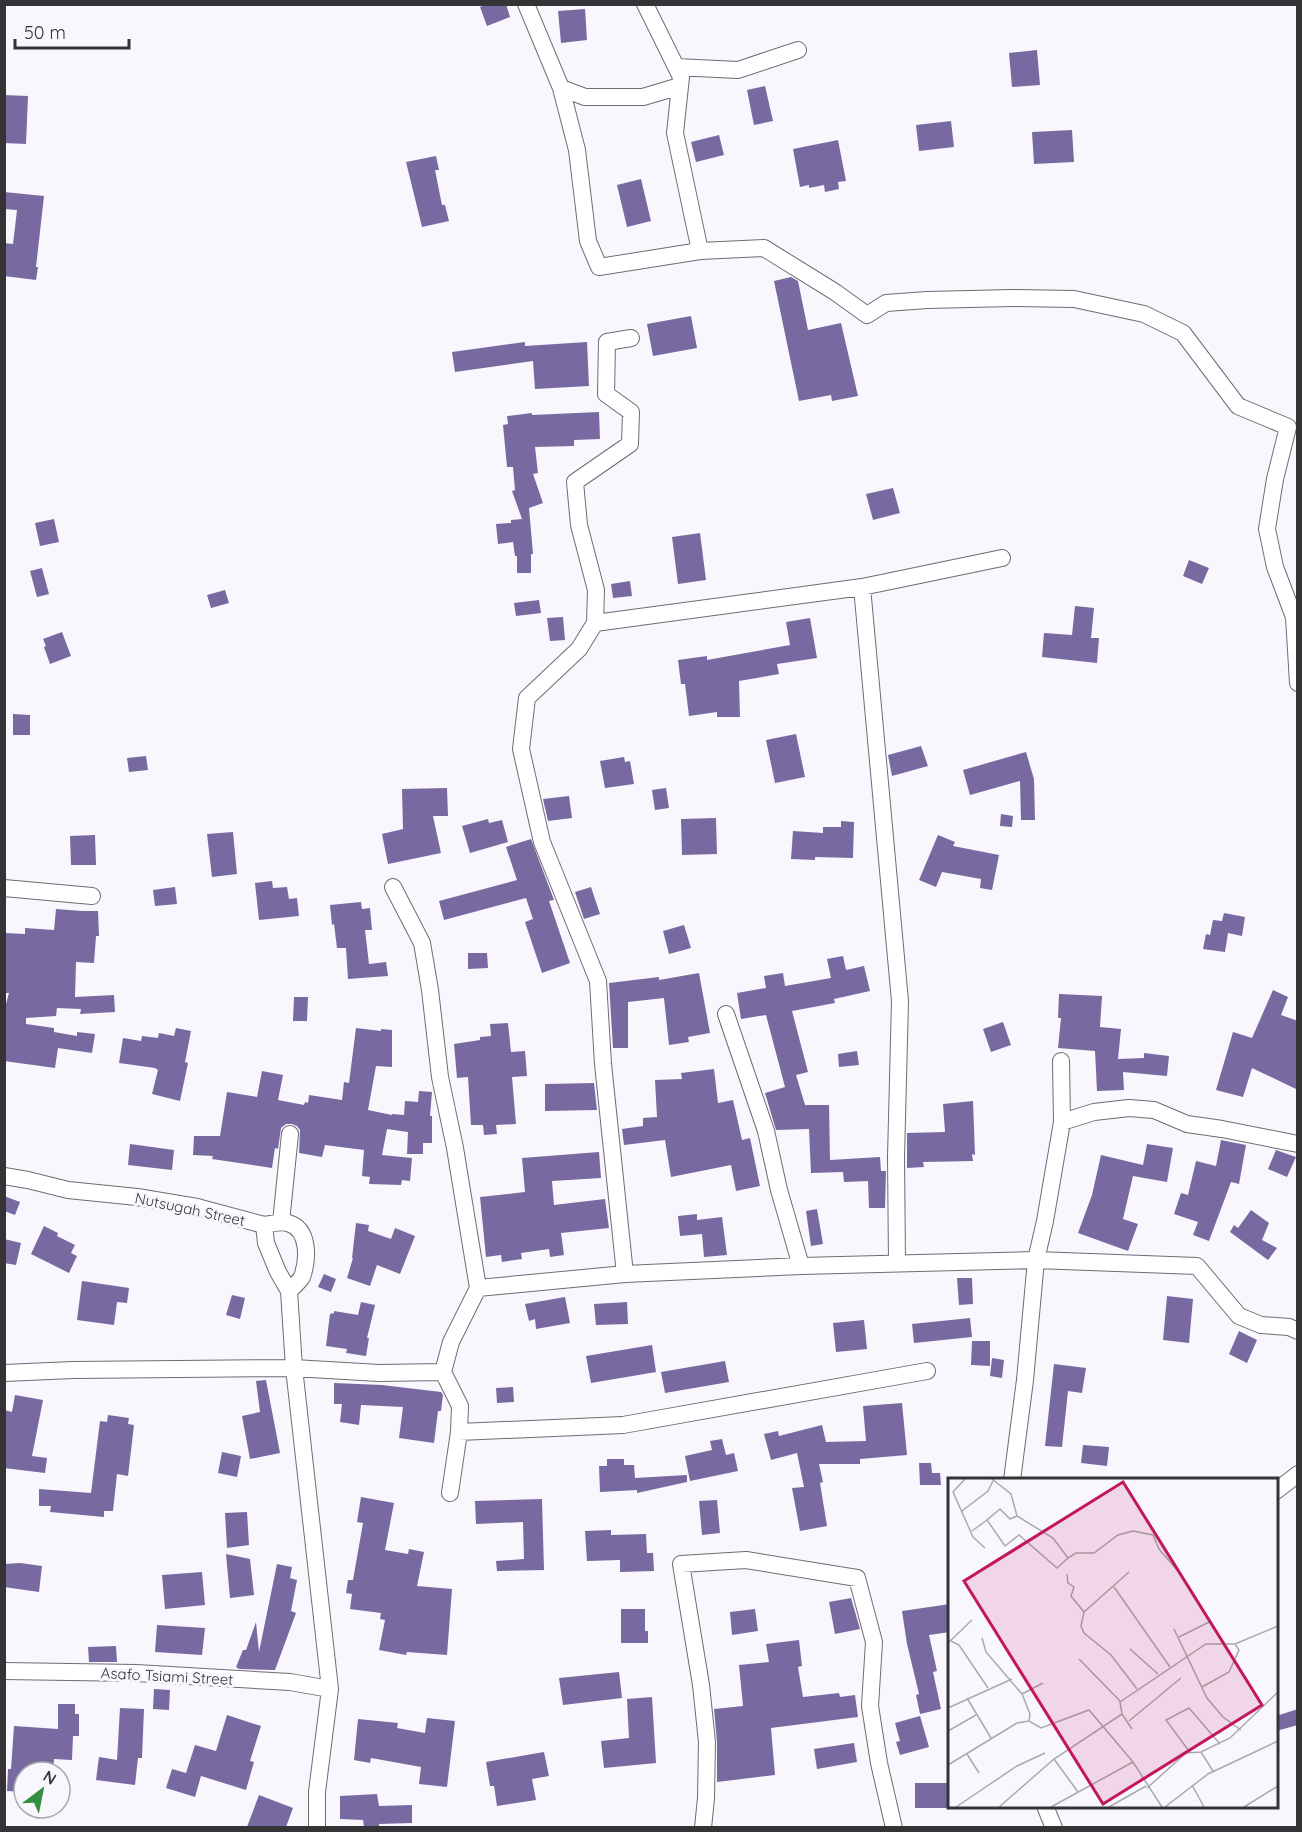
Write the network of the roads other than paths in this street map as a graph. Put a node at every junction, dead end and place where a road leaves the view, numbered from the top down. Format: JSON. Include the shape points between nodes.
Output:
{"nodes":[{"id":1,"x":526,"y":4,"type":"edge"},
{"id":2,"x":645,"y":4,"type":"edge"},
{"id":3,"x":798,"y":50,"type":"dead end"},
{"id":4,"x":676,"y":67,"type":"junction"},
{"id":5,"x":680,"y":86,"type":"junction"},
{"id":6,"x":561,"y":88,"type":"junction"},
{"id":7,"x":700,"y":251,"type":"junction"},
{"id":8,"x":631,"y":338,"type":"dead end"},
{"id":9,"x":1002,"y":558,"type":"dead end"},
{"id":10,"x":862,"y":587,"type":"junction"},
{"id":11,"x":595,"y":623,"type":"junction"},
{"id":12,"x":1298,"y":683,"type":"edge"},
{"id":13,"x":393,"y":886,"type":"dead end"},
{"id":14,"x":4,"y":888,"type":"edge"},
{"id":15,"x":92,"y":896,"type":"dead end"},
{"id":16,"x":726,"y":1014,"type":"dead end"},
{"id":17,"x":1061,"y":1061,"type":"dead end"},
{"id":18,"x":1062,"y":1122,"type":"junction"},
{"id":19,"x":290,"y":1134,"type":"dead end"},
{"id":20,"x":1298,"y":1144,"type":"edge"},
{"id":21,"x":4,"y":1176,"type":"edge"},
{"id":22,"x":281,"y":1222,"type":"junction"},
{"id":23,"x":264,"y":1225,"type":"junction"},
{"id":24,"x":1035,"y":1260,"type":"junction"},
{"id":25,"x":897,"y":1263,"type":"junction"},
{"id":26,"x":801,"y":1266,"type":"junction"},
{"id":27,"x":625,"y":1274,"type":"junction"},
{"id":28,"x":478,"y":1288,"type":"junction"},
{"id":29,"x":289,"y":1291,"type":"junction"},
{"id":30,"x":1298,"y":1331,"type":"edge"},
{"id":31,"x":294,"y":1368,"type":"junction"},
{"id":32,"x":927,"y":1371,"type":"dead end"},
{"id":33,"x":443,"y":1372,"type":"junction"},
{"id":34,"x":4,"y":1373,"type":"edge"},
{"id":35,"x":459,"y":1432,"type":"junction"},
{"id":36,"x":1298,"y":1474,"type":"edge"},
{"id":37,"x":1012,"y":1478,"type":"edge"},
{"id":38,"x":1278,"y":1489,"type":"edge"},
{"id":39,"x":450,"y":1493,"type":"dead end"},
{"id":40,"x":4,"y":1671,"type":"edge"},
{"id":41,"x":330,"y":1689,"type":"junction"},
{"id":42,"x":1047,"y":1808,"type":"edge"},
{"id":43,"x":317,"y":1827,"type":"edge"},
{"id":44,"x":703,"y":1827,"type":"edge"},
{"id":45,"x":894,"y":1827,"type":"edge"},
{"id":46,"x":1054,"y":1827,"type":"edge"}],
"edges":[{"from":1,"to":6,"type":"street"},
{"from":2,"to":4,"type":"street"},
{"from":3,"to":4,"type":"street","via":[[738,70]]},
{"from":4,"to":5,"type":"street"},
{"from":5,"to":6,"type":"street","via":[[643,97],[585,97]]},
{"from":5,"to":7,"type":"street","via":[[675,133]]},
{"from":6,"to":7,"type":"street","via":[[577,150],[588,241],[599,267]]},
{"from":7,"to":12,"type":"street","via":[[764,248],[867,315],[886,303],[917,300],[1074,299],[1144,314],[1183,333],[1238,406],[1287,427],[1267,529],[1275,567],[1294,617]]},
{"from":8,"to":11,"type":"street","via":[[607,342],[606,383],[606,393],[631,411],[630,444],[575,482],[579,525],[596,590]]},
{"from":9,"to":10,"type":"street"},
{"from":10,"to":11,"type":"street"},
{"from":10,"to":25,"type":"street","via":[[900,1001]]},
{"from":11,"to":27,"type":"street","via":[[579,649],[526,698],[521,749],[543,842],[598,981]]},
{"from":13,"to":28,"type":"street","via":[[422,943],[440,1077]]},
{"from":14,"to":15,"type":"street"},
{"from":16,"to":26,"type":"street","via":[[766,1131]]},
{"from":17,"to":18,"type":"street"},
{"from":18,"to":20,"type":"street","via":[[1094,1112],[1154,1110],[1187,1124]]},
{"from":18,"to":24,"type":"street"},
{"from":19,"to":22,"type":"street"},
{"from":21,"to":23,"type":"street","name":"Nutsugah Street","via":[[68,1190],[196,1207]]},
{"from":22,"to":23,"type":"street"},
{"from":22,"to":29,"type":"street","via":[[290,1223],[304,1236],[306,1259],[301,1279]]},
{"from":23,"to":29,"type":"street","name":"Nutsugah Street","via":[[266,1243]]},
{"from":24,"to":25,"type":"street"},
{"from":24,"to":30,"type":"street","via":[[1197,1266],[1239,1316],[1262,1325]]},
{"from":24,"to":37,"type":"street"},
{"from":25,"to":26,"type":"street"},
{"from":26,"to":27,"type":"street"},
{"from":27,"to":28,"type":"street"},
{"from":28,"to":33,"type":"street","via":[[451,1342]]},
{"from":29,"to":31,"type":"street","name":"Nutsugah Street"},
{"from":31,"to":33,"type":"street"},
{"from":31,"to":34,"type":"street"},
{"from":31,"to":41,"type":"street","name":"Nutsugah Street"},
{"from":32,"to":35,"type":"street","via":[[623,1425]]},
{"from":33,"to":35,"type":"street","via":[[460,1406]]},
{"from":35,"to":39,"type":"street"},
{"from":36,"to":38,"type":"street"},
{"from":40,"to":41,"type":"street","name":"Asafo Tsiami Street","via":[[136,1673],[291,1682]]},
{"from":41,"to":43,"type":"street","name":"Nutsugah Street","via":[[317,1792]]},
{"from":42,"to":46,"type":"street"},
{"from":44,"to":45,"type":"street","via":[[707,1742],[681,1564],[746,1560],[857,1578],[874,1642],[870,1706]]}]}
